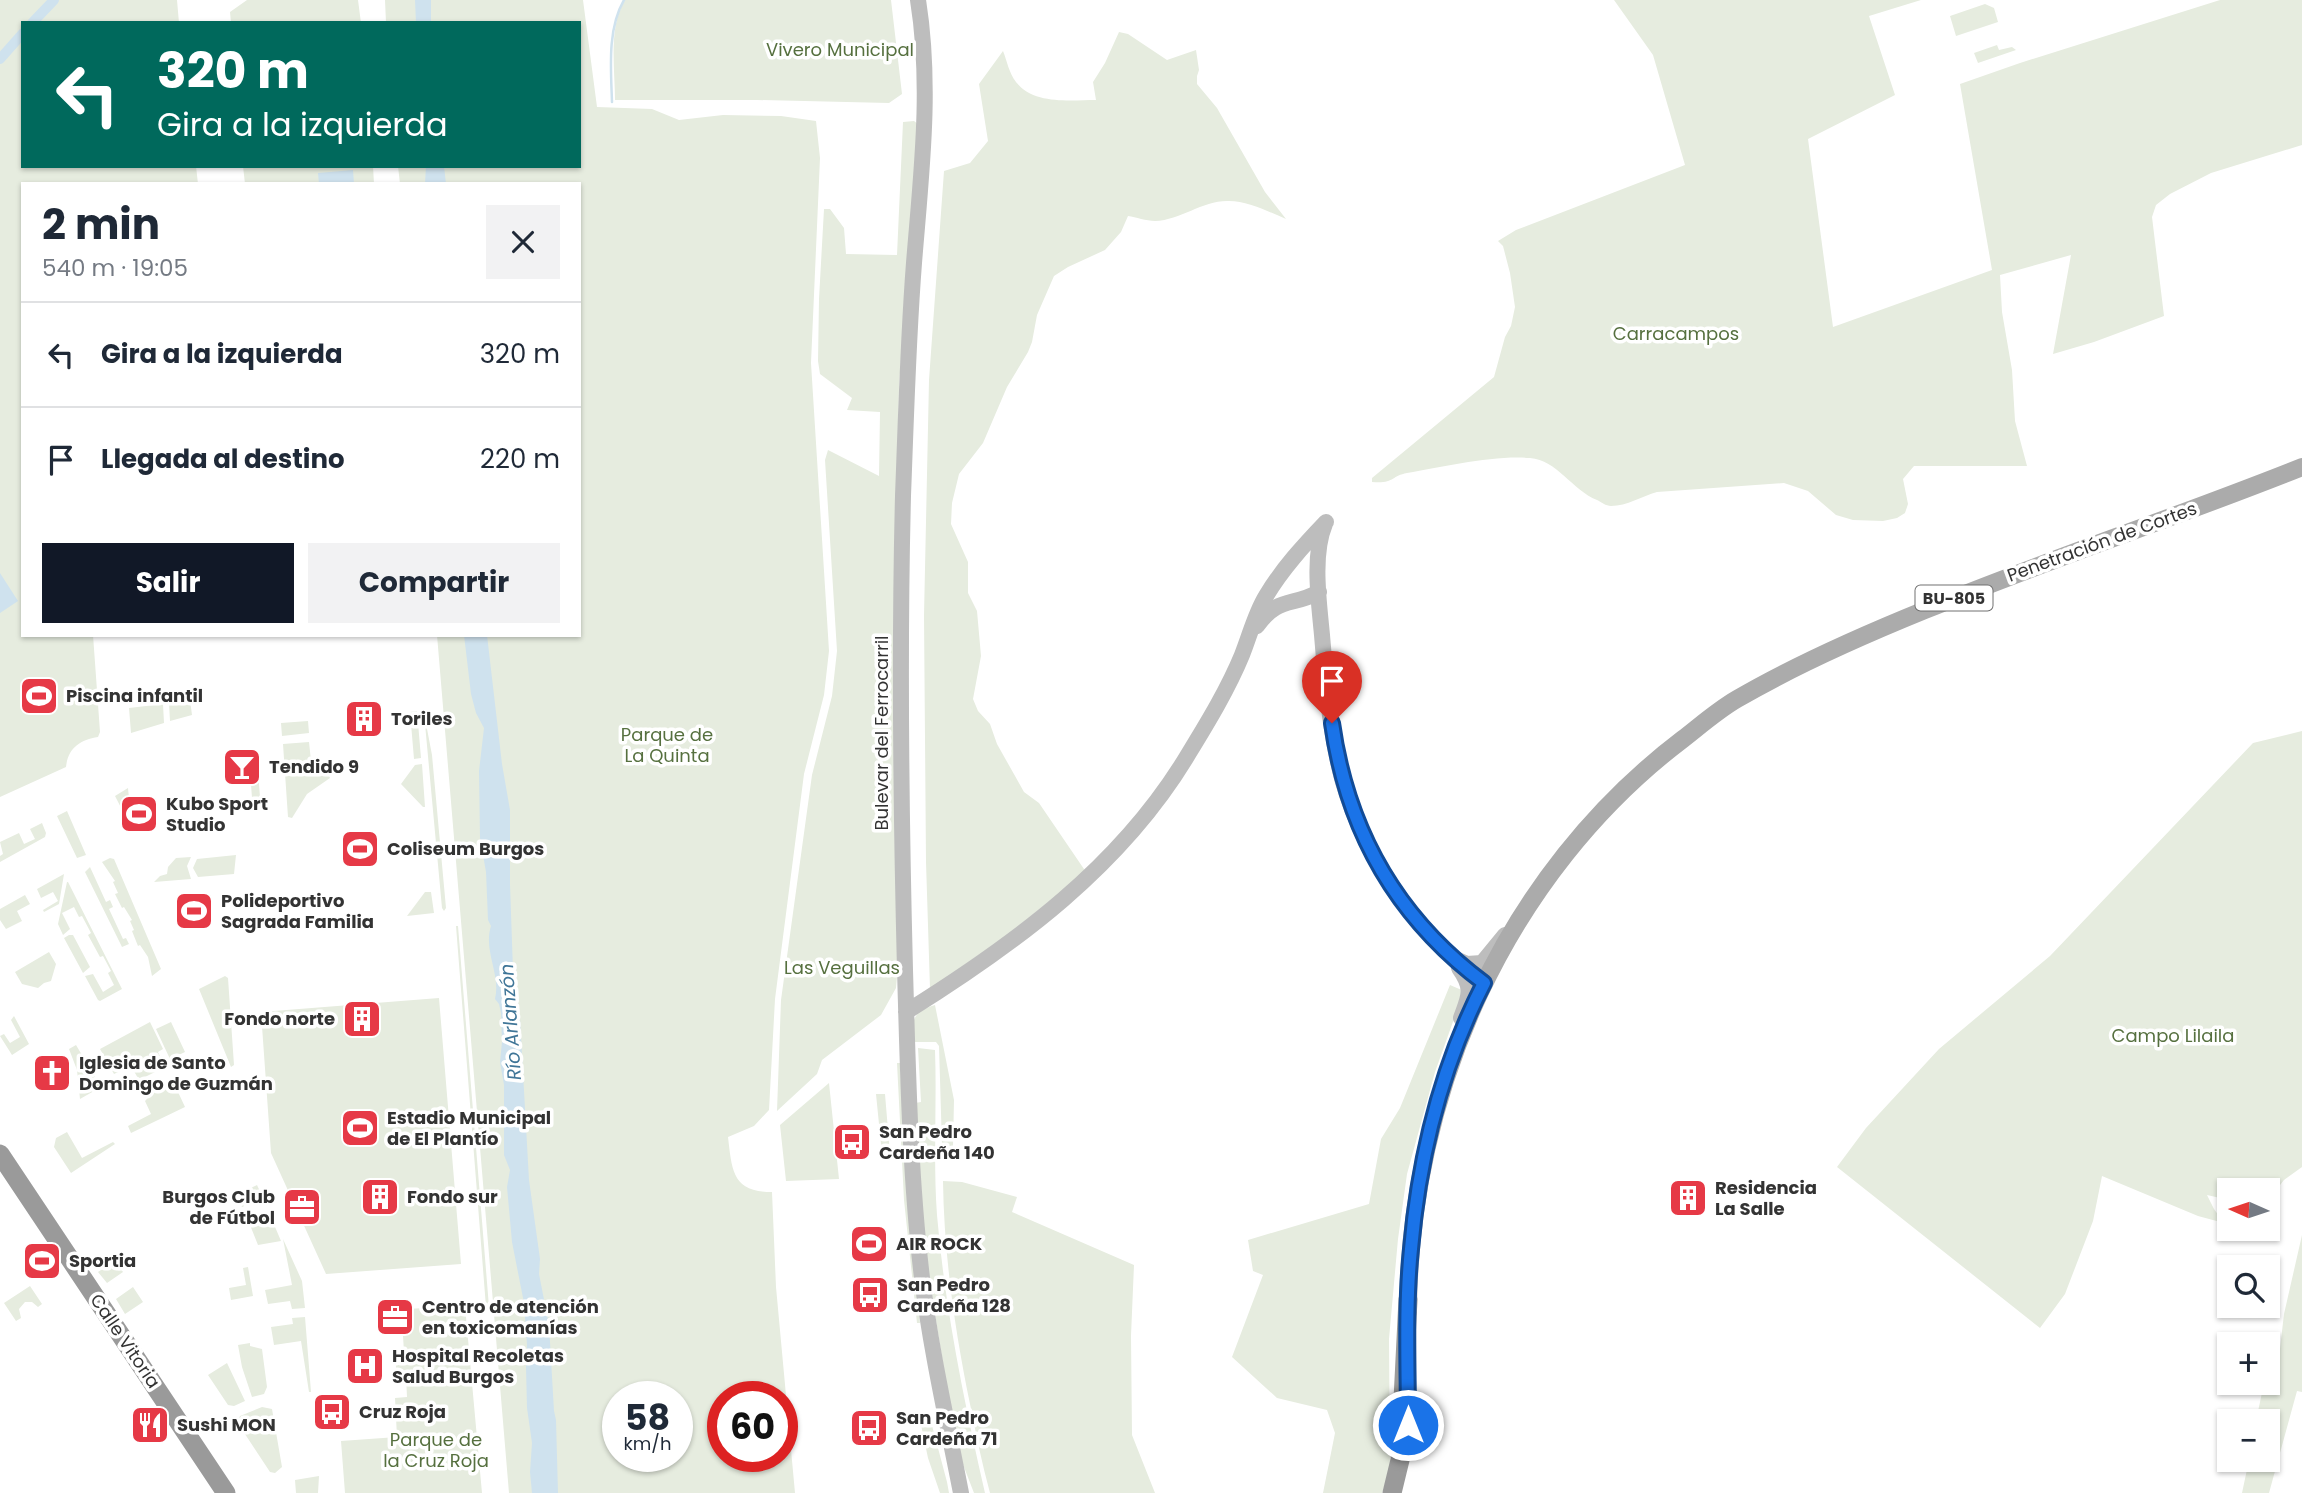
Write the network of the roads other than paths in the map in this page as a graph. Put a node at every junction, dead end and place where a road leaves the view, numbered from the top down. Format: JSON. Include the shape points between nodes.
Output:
{"nodes":[{"id":1,"x":918,"y":0,"type":"edge"},
{"id":2,"x":2302,"y":467,"type":"edge"},
{"id":3,"x":1294,"y":557,"type":"junction"},
{"id":4,"x":1318,"y":565,"type":"junction"},
{"id":5,"x":1319,"y":592,"type":"junction"},
{"id":6,"x":1300,"y":600,"type":"junction"},
{"id":7,"x":1320,"y":616,"type":"junction"},
{"id":8,"x":1248,"y":639,"type":"junction"},
{"id":9,"x":1527,"y":909,"type":"junction"},
{"id":10,"x":1452,"y":957,"type":"junction"},
{"id":11,"x":1484,"y":983,"type":"junction"},
{"id":12,"x":906,"y":1012,"type":"junction"},
{"id":13,"x":1447,"y":1072,"type":"junction"},
{"id":14,"x":0,"y":1154,"type":"edge"},
{"id":15,"x":0,"y":1172,"type":"edge"},
{"id":16,"x":1408,"y":1299,"type":"junction"},
{"id":17,"x":955,"y":1463,"type":"junction"},
{"id":18,"x":215,"y":1493,"type":"edge"},
{"id":19,"x":226,"y":1493,"type":"edge"},
{"id":20,"x":961,"y":1493,"type":"edge"},
{"id":21,"x":970,"y":1493,"type":"edge"},
{"id":22,"x":1392,"y":1493,"type":"edge"},
{"id":23,"x":1403,"y":1493,"type":"edge"}],
"edges":[{"from":1,"to":12,"type":"street","name":"Bulevar del Ferrocarril","via":[[925,110],[906,401],[901,671]]},
{"from":2,"to":9,"type":"main road","name":"Penetración de Cortes","number":"BU-805","via":[[1949,600],[1828,651],[1734,701],[1661,756],[1600,813]]},
{"from":3,"to":4,"type":"street"},
{"from":3,"to":4,"type":"street","via":[[1326,522]]},
{"from":3,"to":8,"type":"street","via":[[1265,598]]},
{"from":4,"to":5,"type":"street"},
{"from":5,"to":6,"type":"street"},
{"from":5,"to":7,"type":"street"},
{"from":6,"to":7,"type":"street"},
{"from":6,"to":8,"type":"street","via":[[1268,611]]},
{"from":7,"to":10,"type":"street","via":[[1337,755],[1348,797],[1398,894]]},
{"from":8,"to":12,"type":"street","via":[[1188,755],[1131,834],[1037,922]]},
{"from":9,"to":10,"type":"street","via":[[1482,962],[1466,964]]},
{"from":9,"to":11,"type":"main road","name":"Penetración de Cortes","number":"BU-805"},
{"from":10,"to":11,"type":"street"},
{"from":10,"to":13,"type":"street","via":[[1467,979],[1469,995],[1452,1041]]},
{"from":11,"to":13,"type":"main road","name":"Penetración de Cortes","number":"BU-805"},
{"from":12,"to":17,"type":"street","name":"Bulevar del Ferrocarril","via":[[922,1275]]},
{"from":13,"to":16,"type":"main road","name":"Penetración de Cortes","number":"BU-805","via":[[1416,1200]]},
{"from":14,"to":19,"type":"highway","name":"Calle Vitoria"},
{"from":15,"to":18,"type":"highway","name":"Calle Vitoria"},
{"from":16,"to":22,"type":"highway","via":[[1400,1460]]},
{"from":16,"to":23,"type":"highway","via":[[1413,1385],[1411,1451]]},
{"from":17,"to":20,"type":"street","name":"Bulevar del Ferrocarril"},
{"from":17,"to":21,"type":"street","name":"Bulevar del Ferrocarril"}]}
